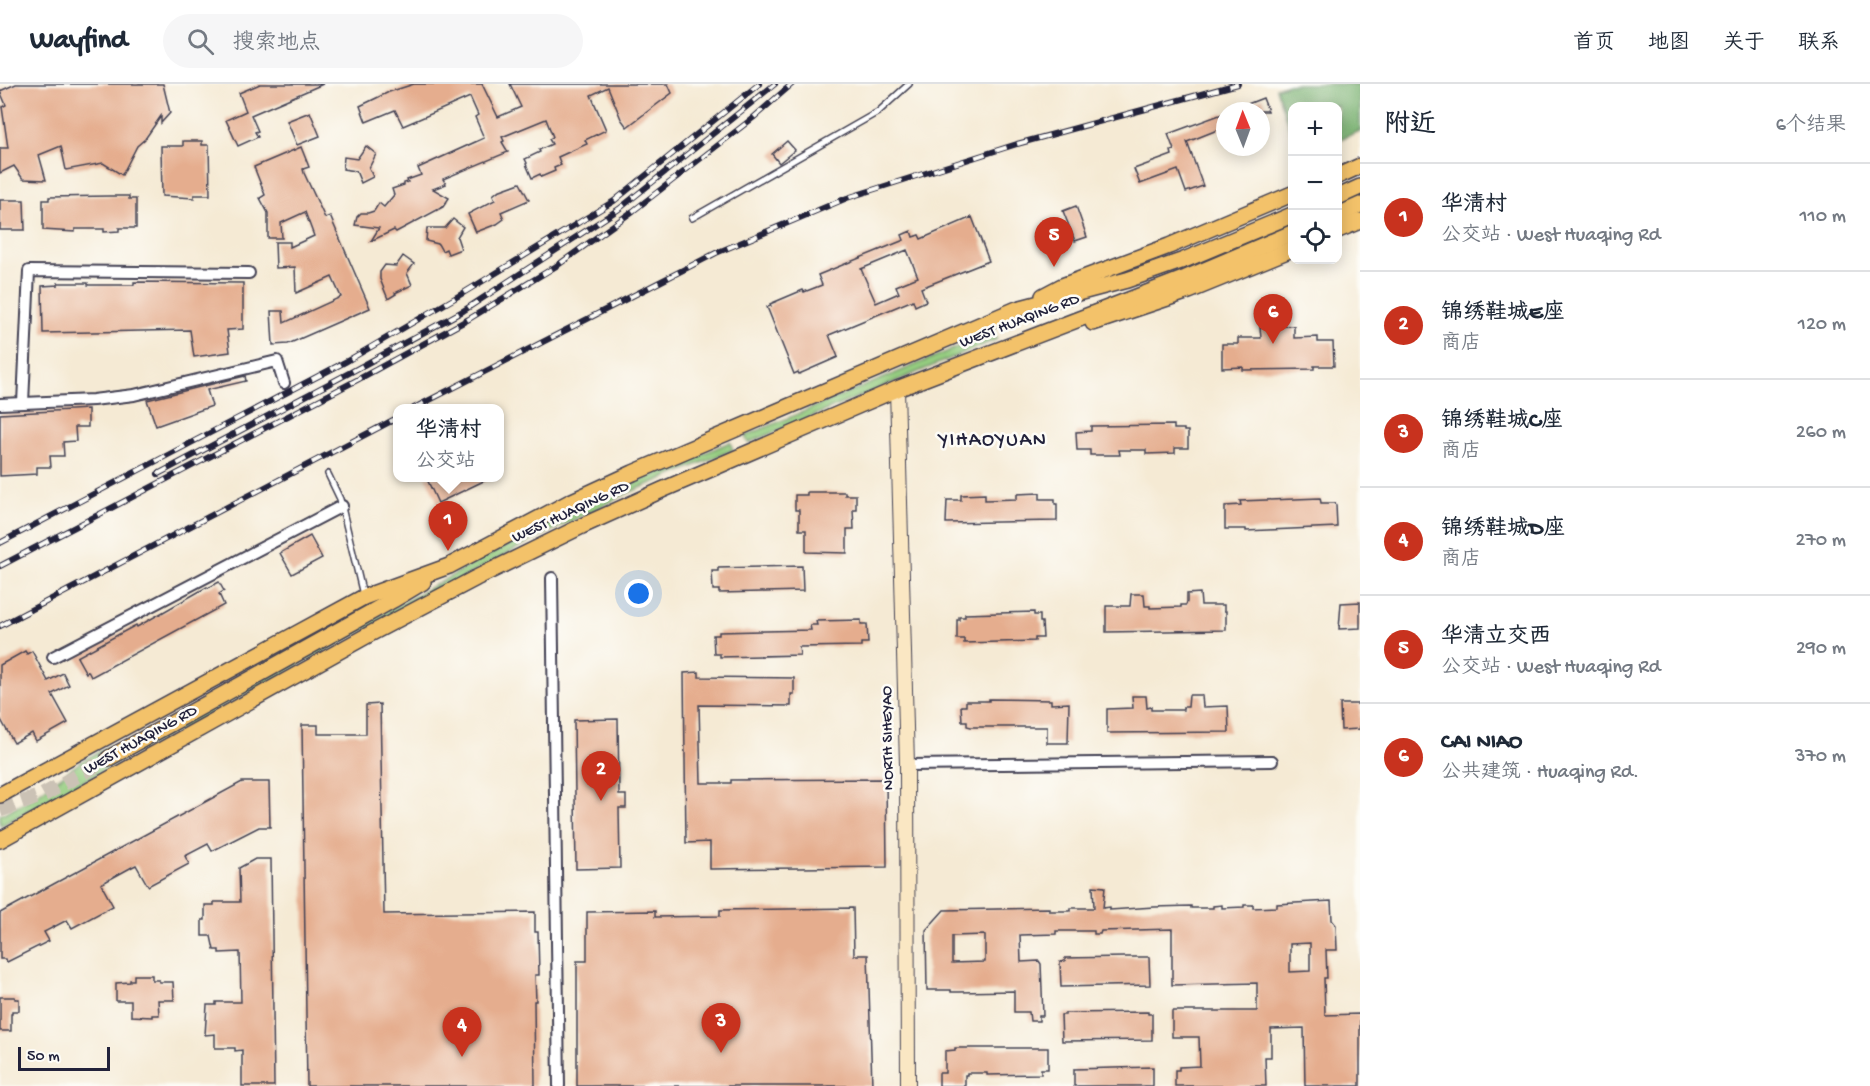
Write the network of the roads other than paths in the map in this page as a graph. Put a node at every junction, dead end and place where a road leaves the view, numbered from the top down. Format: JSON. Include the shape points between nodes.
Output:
{"nodes":[{"id":1,"x":909,"y":84,"type":"edge"},
{"id":2,"x":1360,"y":166,"type":"edge"},
{"id":3,"x":1342,"y":174,"type":"edge"},
{"id":4,"x":1360,"y":188,"type":"edge"},
{"id":5,"x":1342,"y":195,"type":"edge"},
{"id":6,"x":1288,"y":196,"type":"edge"},
{"id":7,"x":1360,"y":205,"type":"edge"},
{"id":8,"x":1342,"y":212,"type":"edge"},
{"id":9,"x":1288,"y":217,"type":"edge"},
{"id":10,"x":693,"y":218,"type":"dead end"},
{"id":11,"x":1360,"y":221,"type":"edge"},
{"id":12,"x":1342,"y":228,"type":"edge"},
{"id":13,"x":1288,"y":235,"type":"edge"},
{"id":14,"x":1288,"y":251,"type":"edge"},
{"id":15,"x":249,"y":273,"type":"dead end"},
{"id":16,"x":1017,"y":309,"type":"junction"},
{"id":17,"x":1031,"y":336,"type":"junction"},
{"id":18,"x":284,"y":383,"type":"dead end"},
{"id":19,"x":897,"y":389,"type":"junction"},
{"id":20,"x":23,"y":403,"type":"junction"},
{"id":21,"x":0,"y":404,"type":"edge"},
{"id":22,"x":328,"y":474,"type":"dead end"},
{"id":23,"x":342,"y":506,"type":"junction"},
{"id":24,"x":449,"y":566,"type":"junction"},
{"id":25,"x":552,"y":578,"type":"dead end"},
{"id":26,"x":364,"y":597,"type":"junction"},
{"id":27,"x":53,"y":657,"type":"dead end"},
{"id":28,"x":109,"y":758,"type":"tunnel mouth"},
{"id":29,"x":1272,"y":761,"type":"dead end"},
{"id":30,"x":907,"y":765,"type":"junction"},
{"id":31,"x":0,"y":795,"type":"edge"},
{"id":32,"x":0,"y":840,"type":"edge"},
{"id":33,"x":559,"y":1086,"type":"edge"},
{"id":34,"x":908,"y":1086,"type":"edge"}],
"edges":[{"from":1,"to":10,"type":"lane","via":[[878,112]]},
{"from":2,"to":3,"type":"main road"},
{"from":4,"to":5,"type":"main road"},
{"from":6,"to":16,"type":"main road","via":[[1062,286]]},
{"from":7,"to":8,"type":"main road"},
{"from":9,"to":16,"type":"main road","name":"WEST HUAQING RD","via":[[1127,280]]},
{"from":11,"to":12,"type":"main road"},
{"from":13,"to":17,"type":"main road","name":"WEST HUAQING RD"},
{"from":14,"to":17,"type":"main road","via":[[1189,291],[1079,328]]},
{"from":15,"to":20,"type":"street","via":[[29,271]]},
{"from":16,"to":24,"type":"main road","name":"WEST HUAQING RD","via":[[633,473]]},
{"from":17,"to":19,"type":"main road","name":"WEST HUAQING RD"},
{"from":18,"to":20,"type":"street","via":[[277,361],[134,395]]},
{"from":19,"to":30,"type":"street","name":"NORTH SIHEYAO"},
{"from":19,"to":32,"type":"main road","name":"WEST HUAQING RD","via":[[642,499],[476,578]]},
{"from":20,"to":21,"type":"street"},
{"from":22,"to":23,"type":"lane"},
{"from":23,"to":26,"type":"lane"},
{"from":23,"to":27,"type":"street"},
{"from":24,"to":26,"type":"main road","name":"WEST HUAQING RD"},
{"from":24,"to":28,"type":"main road"},
{"from":25,"to":33,"type":"street"},
{"from":26,"to":31,"type":"main road","name":"WEST HUAQING RD"},
{"from":29,"to":30,"type":"street"},
{"from":30,"to":34,"type":"street","name":"NORTH SIHEYAO"}]}
